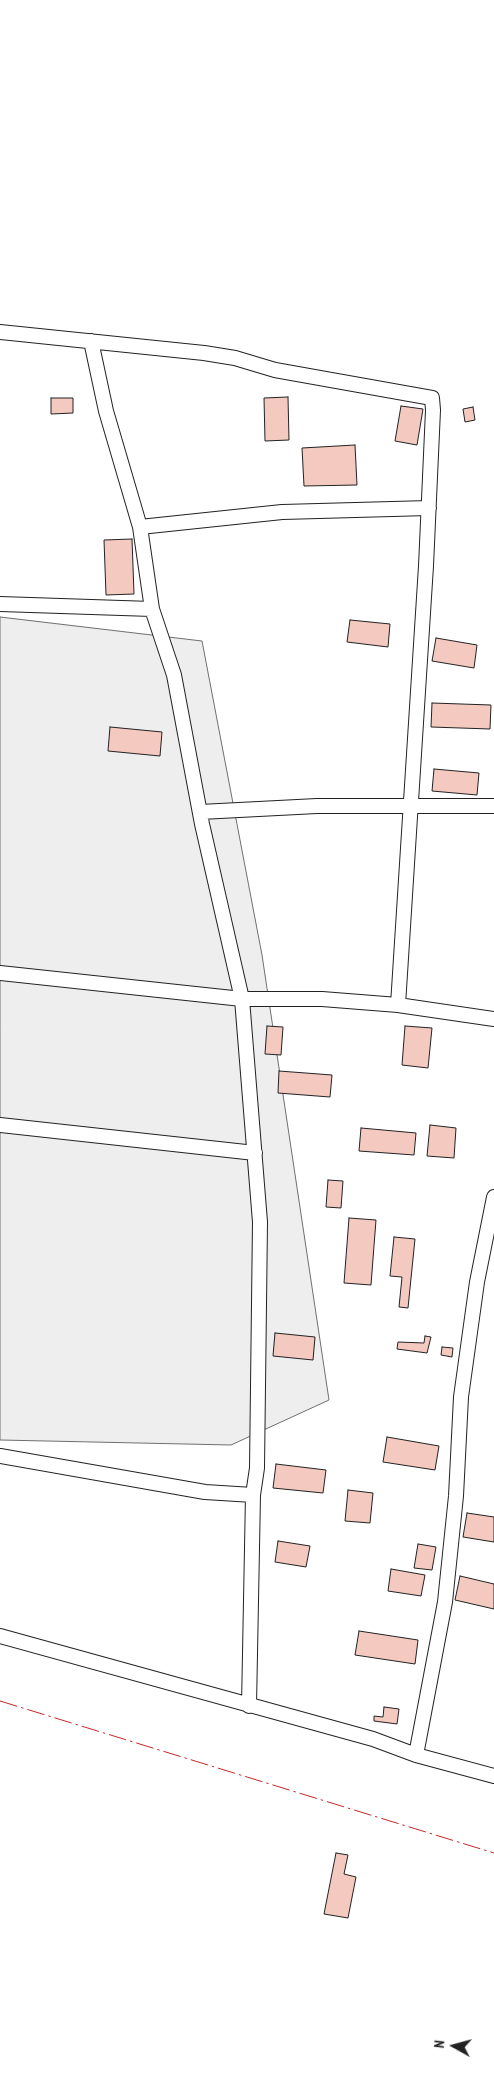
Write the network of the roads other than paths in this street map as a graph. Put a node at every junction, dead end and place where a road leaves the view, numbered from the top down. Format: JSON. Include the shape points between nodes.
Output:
{"nodes":[{"id":1,"x":0,"y":332,"type":"edge"},
{"id":2,"x":91,"y":340,"type":"junction"},
{"id":3,"x":428,"y":508,"type":"junction"},
{"id":4,"x":140,"y":527,"type":"junction"},
{"id":5,"x":0,"y":604,"type":"edge"},
{"id":6,"x":152,"y":609,"type":"junction"},
{"id":7,"x":411,"y":806,"type":"junction"},
{"id":8,"x":494,"y":806,"type":"edge"},
{"id":9,"x":200,"y":812,"type":"junction"},
{"id":10,"x":0,"y":974,"type":"edge"},
{"id":11,"x":242,"y":999,"type":"junction"},
{"id":12,"x":398,"y":1006,"type":"junction"},
{"id":13,"x":494,"y":1018,"type":"edge"},
{"id":14,"x":0,"y":1125,"type":"edge"},
{"id":15,"x":255,"y":1153,"type":"junction"},
{"id":16,"x":494,"y":1197,"type":"edge"},
{"id":17,"x":0,"y":1456,"type":"edge"},
{"id":18,"x":253,"y":1495,"type":"junction"},
{"id":19,"x":0,"y":1636,"type":"edge"},
{"id":20,"x":249,"y":1706,"type":"junction"},
{"id":21,"x":416,"y":1755,"type":"junction"},
{"id":22,"x":494,"y":1776,"type":"edge"}],
"edges":[{"from":1,"to":2,"type":"street"},
{"from":2,"to":3,"type":"street","via":[[235,358],[275,370],[432,398]]},
{"from":2,"to":4,"type":"street","via":[[106,411]]},
{"from":3,"to":4,"type":"street","via":[[282,512]]},
{"from":3,"to":7,"type":"street"},
{"from":4,"to":6,"type":"street"},
{"from":5,"to":6,"type":"street"},
{"from":6,"to":9,"type":"street","via":[[174,675]]},
{"from":7,"to":8,"type":"street"},
{"from":7,"to":9,"type":"street","via":[[317,806]]},
{"from":7,"to":12,"type":"street"},
{"from":9,"to":11,"type":"street"},
{"from":10,"to":11,"type":"street"},
{"from":11,"to":12,"type":"street","via":[[322,999]]},
{"from":11,"to":15,"type":"street"},
{"from":12,"to":13,"type":"street"},
{"from":14,"to":15,"type":"street"},
{"from":15,"to":18,"type":"street","via":[[260,1222],[257,1468]]},
{"from":16,"to":21,"type":"street","via":[[477,1282],[461,1397],[456,1496],[445,1602]]},
{"from":17,"to":18,"type":"street","via":[[205,1492]]},
{"from":18,"to":20,"type":"street"},
{"from":19,"to":20,"type":"street"},
{"from":20,"to":21,"type":"street","via":[[373,1739]]},
{"from":21,"to":22,"type":"street"}]}
